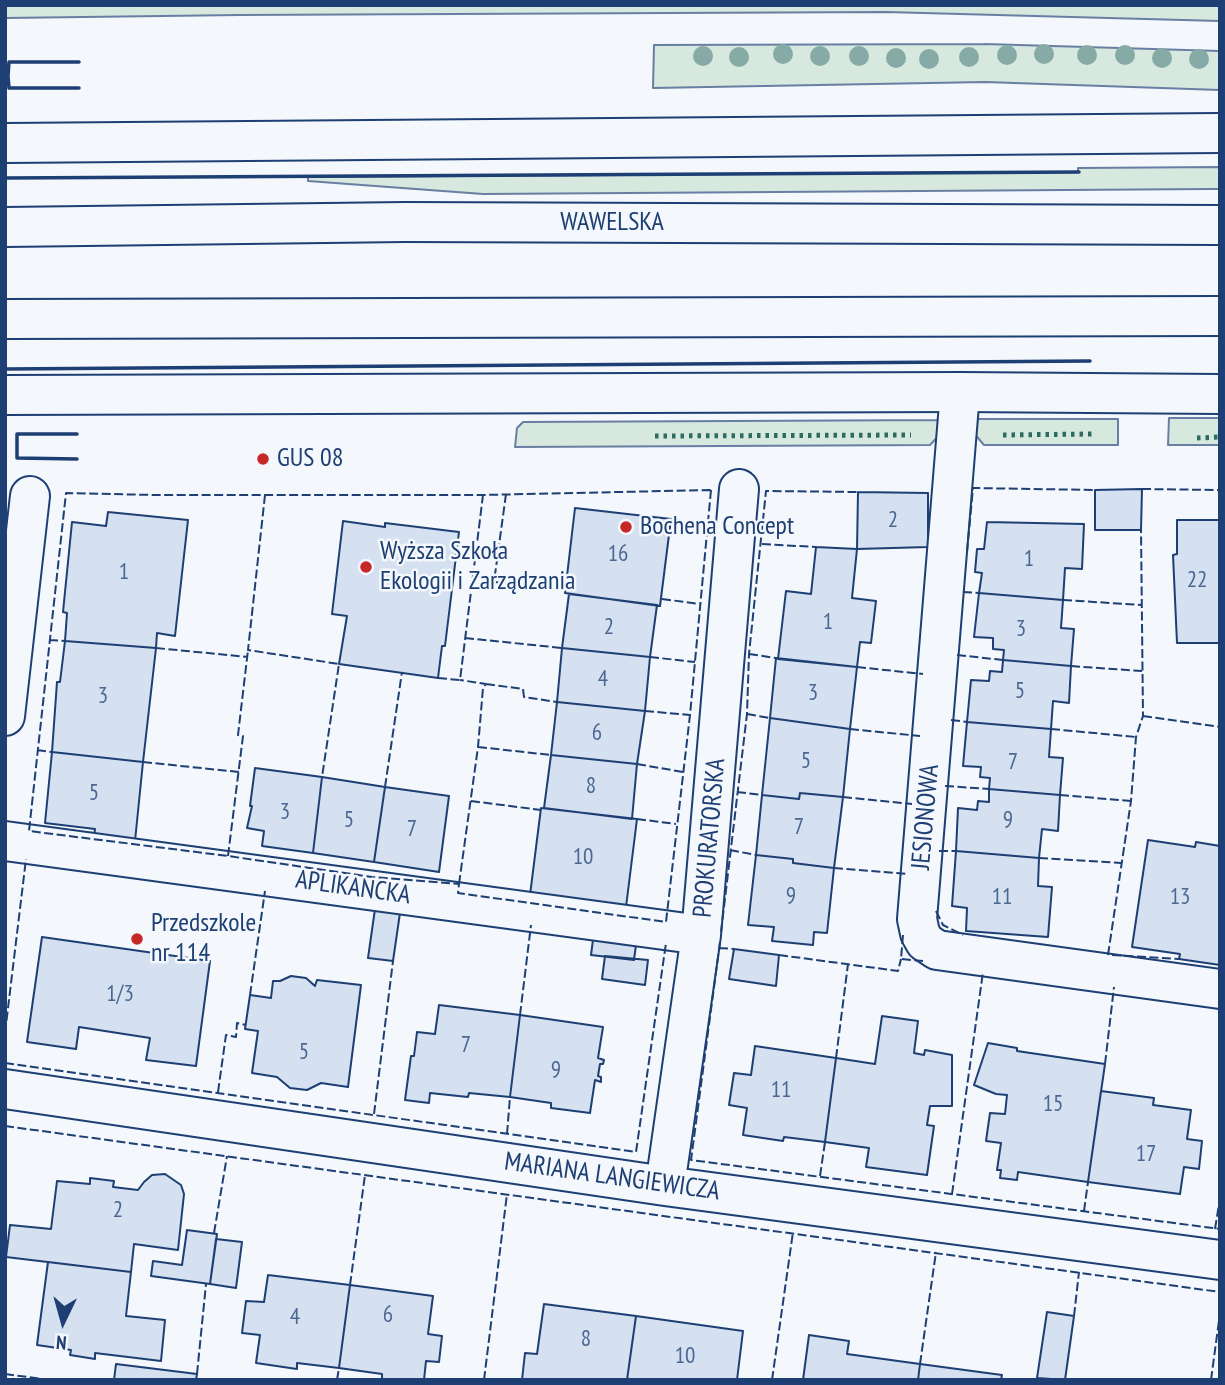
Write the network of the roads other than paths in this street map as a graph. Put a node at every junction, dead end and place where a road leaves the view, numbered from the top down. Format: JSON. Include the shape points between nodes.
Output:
{"nodes":[{"id":1,"x":1220,"y":133,"type":"edge"},
{"id":2,"x":5,"y":143,"type":"edge"},
{"id":3,"x":1220,"y":225,"type":"edge"},
{"id":4,"x":5,"y":227,"type":"edge"},
{"id":5,"x":1220,"y":316,"type":"edge"},
{"id":6,"x":5,"y":319,"type":"edge"},
{"id":7,"x":960,"y":392,"type":"junction"},
{"id":8,"x":5,"y":394,"type":"edge"},
{"id":9,"x":1220,"y":394,"type":"edge"},
{"id":10,"x":739,"y":489,"type":"dead end"},
{"id":11,"x":30,"y":496,"type":"dead end"},
{"id":12,"x":5,"y":716,"type":"edge"},
{"id":13,"x":5,"y":841,"type":"edge"},
{"id":14,"x":701,"y":935,"type":"junction"},
{"id":15,"x":1220,"y":989,"type":"edge"},
{"id":16,"x":5,"y":1089,"type":"edge"},
{"id":17,"x":665,"y":1186,"type":"junction"},
{"id":18,"x":1220,"y":1260,"type":"edge"}],
"edges":[{"from":1,"to":2,"type":"main road"},
{"from":3,"to":4,"type":"main road","name":"WAWELSKA","via":[[405,222]]},
{"from":5,"to":6,"type":"main road"},
{"from":7,"to":8,"type":"main road"},
{"from":7,"to":9,"type":"main road"},
{"from":7,"to":15,"type":"main road","name":"JESIONOWA","via":[[920,933],[937,950]]},
{"from":10,"to":14,"type":"main road","name":"PROKURATORSKA"},
{"from":11,"to":12,"type":"main road"},
{"from":13,"to":14,"type":"main road","name":"APLIKANCKA"},
{"from":14,"to":17,"type":"main road","name":"PROKURATORSKA"},
{"from":16,"to":17,"type":"main road","name":"MARIANA LANGIEWICZA"},
{"from":17,"to":18,"type":"main road","name":"MARIANA LANGIEWICZA"}]}
